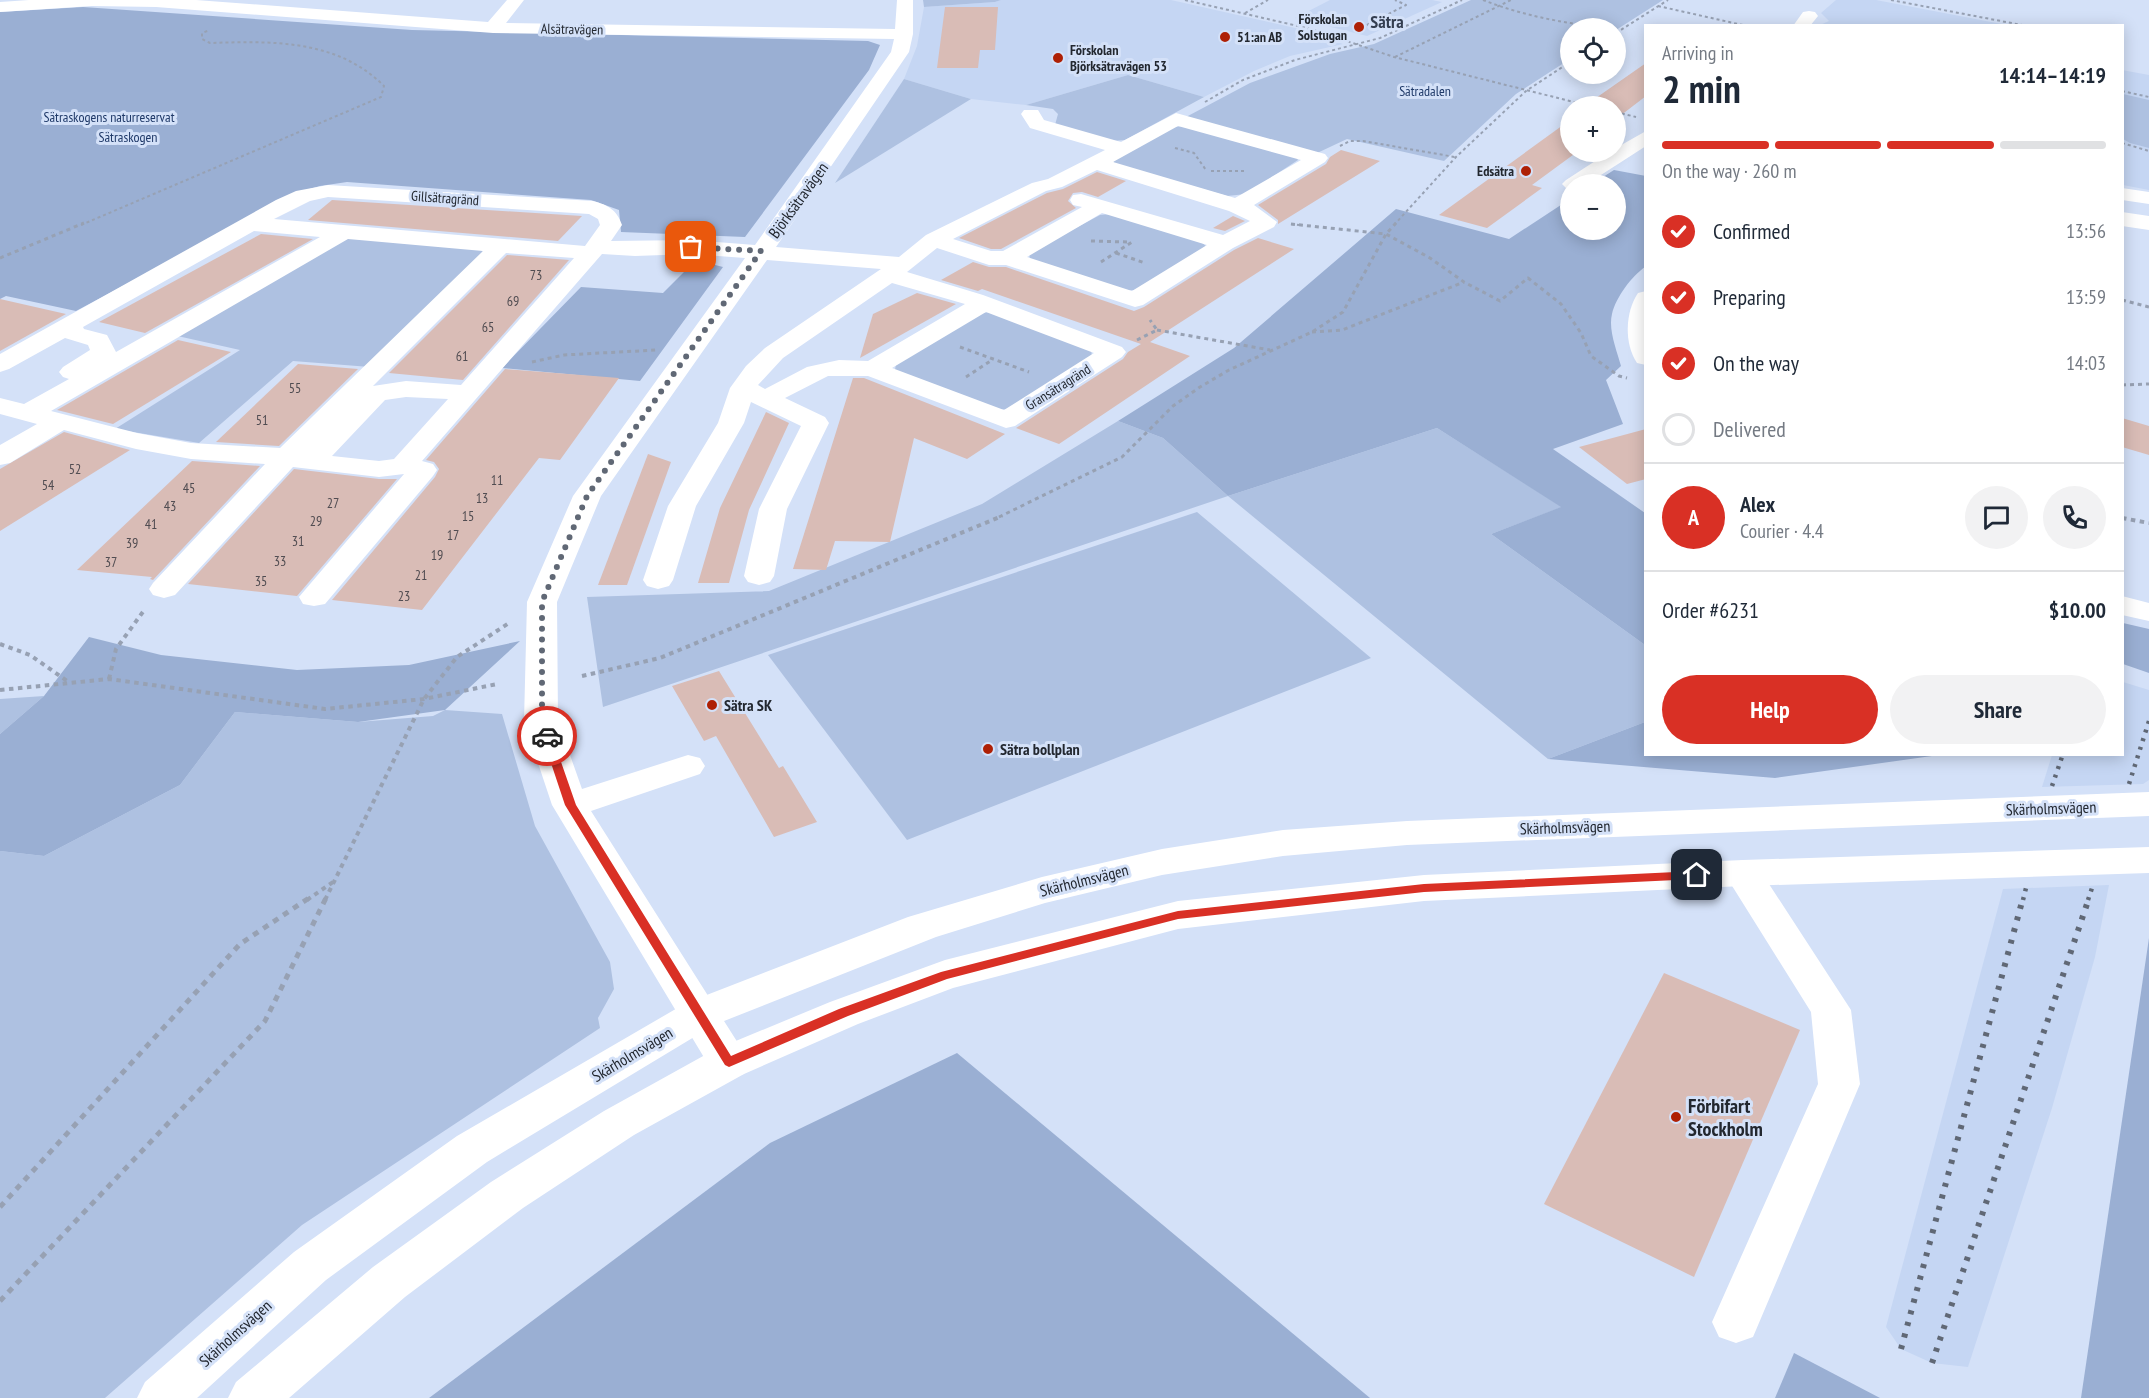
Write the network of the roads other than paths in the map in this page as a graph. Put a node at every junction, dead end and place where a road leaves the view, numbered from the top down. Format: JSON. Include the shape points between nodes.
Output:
{"nodes":[{"id":1,"x":516,"y":0,"type":"edge"},
{"id":2,"x":905,"y":0,"type":"edge"},
{"id":3,"x":251,"y":6,"type":"edge"},
{"id":4,"x":0,"y":7,"type":"edge"},
{"id":5,"x":493,"y":28,"type":"junction"},
{"id":6,"x":904,"y":34,"type":"junction"},
{"id":7,"x":1030,"y":114,"type":"dead end"},
{"id":8,"x":1644,"y":138,"type":"edge"},
{"id":9,"x":1132,"y":144,"type":"junction"},
{"id":10,"x":1095,"y":163,"type":"junction"},
{"id":11,"x":1590,"y":174,"type":"edge"},
{"id":12,"x":1039,"y":187,"type":"junction"},
{"id":13,"x":2124,"y":194,"type":"edge"},
{"id":14,"x":2149,"y":198,"type":"edge"},
{"id":15,"x":1101,"y":206,"type":"junction"},
{"id":16,"x":1237,"y":206,"type":"junction"},
{"id":17,"x":2124,"y":219,"type":"edge"},
{"id":18,"x":2149,"y":223,"type":"edge"},
{"id":19,"x":250,"y":224,"type":"junction"},
{"id":20,"x":342,"y":233,"type":"junction"},
{"id":21,"x":934,"y":240,"type":"junction"},
{"id":22,"x":1225,"y":243,"type":"junction"},
{"id":23,"x":500,"y":246,"type":"junction"},
{"id":24,"x":594,"y":250,"type":"junction"},
{"id":25,"x":761,"y":251,"type":"junction"},
{"id":26,"x":1008,"y":258,"type":"junction"},
{"id":27,"x":896,"y":270,"type":"junction"},
{"id":28,"x":983,"y":303,"type":"junction"},
{"id":29,"x":1644,"y":303,"type":"edge"},
{"id":30,"x":70,"y":325,"type":"junction"},
{"id":31,"x":0,"y":364,"type":"edge"},
{"id":32,"x":872,"y":369,"type":"junction"},
{"id":33,"x":1641,"y":369,"type":"edge"},
{"id":34,"x":0,"y":393,"type":"edge"},
{"id":35,"x":467,"y":393,"type":"junction"},
{"id":36,"x":754,"y":393,"type":"junction"},
{"id":37,"x":0,"y":406,"type":"edge"},
{"id":38,"x":28,"y":413,"type":"junction"},
{"id":39,"x":58,"y":422,"type":"junction"},
{"id":40,"x":0,"y":457,"type":"edge"},
{"id":41,"x":299,"y":460,"type":"junction"},
{"id":42,"x":402,"y":466,"type":"junction"},
{"id":43,"x":759,"y":576,"type":"dead end"},
{"id":44,"x":658,"y":580,"type":"dead end"},
{"id":45,"x":164,"y":589,"type":"road end"},
{"id":46,"x":314,"y":597,"type":"dead end"},
{"id":47,"x":2124,"y":606,"type":"edge"},
{"id":48,"x":2149,"y":612,"type":"edge"},
{"id":49,"x":688,"y":766,"type":"dead end"},
{"id":50,"x":2149,"y":804,"type":"edge"},
{"id":51,"x":570,"y":805,"type":"junction"},
{"id":52,"x":2149,"y":861,"type":"edge"},
{"id":53,"x":1743,"y":873,"type":"junction"},
{"id":54,"x":700,"y":1014,"type":"junction"},
{"id":55,"x":729,"y":1062,"type":"junction"},
{"id":56,"x":1736,"y":1322,"type":"dead end"},
{"id":57,"x":162,"y":1398,"type":"edge"},
{"id":58,"x":253,"y":1398,"type":"edge"}],
"edges":[{"from":1,"to":5,"type":"street"},
{"from":2,"to":6,"type":"street","name":"Björksätravägen"},
{"from":3,"to":4,"type":"street","name":"Alsätravägen","via":[[92,1]]},
{"from":3,"to":5,"type":"street","name":"Alsätravägen"},
{"from":5,"to":6,"type":"street","name":"Alsätravägen"},
{"from":6,"to":25,"type":"street","name":"Björksätravägen","via":[[900,52]]},
{"from":7,"to":9,"type":"street","via":[[1038,124]]},
{"from":8,"to":11,"type":"street"},
{"from":9,"to":10,"type":"street"},
{"from":9,"to":16,"type":"street","via":[[1176,119],[1318,158]]},
{"from":10,"to":12,"type":"street","via":[[1056,183]]},
{"from":10,"to":16,"type":"street"},
{"from":12,"to":15,"type":"street"},
{"from":12,"to":21,"type":"street"},
{"from":13,"to":14,"type":"street"},
{"from":15,"to":22,"type":"street"},
{"from":15,"to":26,"type":"street"},
{"from":16,"to":22,"type":"street","via":[[1266,222]]},
{"from":17,"to":18,"type":"street"},
{"from":19,"to":20,"type":"street"},
{"from":19,"to":24,"type":"street","name":"Gillsätragränd","via":[[304,196],[328,191],[593,208],[608,215],[611,225]]},
{"from":19,"to":30,"type":"street","name":"Gillsätragränd"},
{"from":20,"to":23,"type":"street"},
{"from":20,"to":38,"type":"street"},
{"from":21,"to":26,"type":"street","via":[[989,258]]},
{"from":21,"to":27,"type":"street"},
{"from":22,"to":26,"type":"street","via":[[1135,300]]},
{"from":23,"to":24,"type":"street"},
{"from":23,"to":41,"type":"street"},
{"from":24,"to":25,"type":"street","via":[[691,247]]},
{"from":24,"to":35,"type":"street","name":"Gillsätragränd"},
{"from":25,"to":27,"type":"street","name":"Gransätragränd"},
{"from":25,"to":51,"type":"street","name":"Björksätravägen","via":[[587,496],[542,602],[542,721]]},
{"from":27,"to":28,"type":"street","name":"Gransätragränd"},
{"from":27,"to":36,"type":"street","via":[[774,353],[755,371]]},
{"from":28,"to":32,"type":"street"},
{"from":28,"to":32,"type":"street","name":"Gransätragränd","via":[[1113,352],[1006,420]]},
{"from":29,"to":33,"type":"street","via":[[1639,315]]},
{"from":30,"to":31,"type":"street","name":"Gillsätragränd"},
{"from":30,"to":34,"type":"street","via":[[75,334],[98,340],[104,352],[26,397]]},
{"from":32,"to":36,"type":"street","name":"Gransätragränd","via":[[841,366],[815,370]]},
{"from":35,"to":41,"type":"street","via":[[406,389],[377,393]]},
{"from":35,"to":42,"type":"street","name":"Gillsätragränd"},
{"from":36,"to":43,"type":"street","via":[[816,423],[773,509]]},
{"from":36,"to":44,"type":"street","via":[[731,423],[682,506]]},
{"from":37,"to":38,"type":"street"},
{"from":38,"to":39,"type":"street"},
{"from":39,"to":40,"type":"street"},
{"from":39,"to":41,"type":"street","via":[[191,451]]},
{"from":41,"to":42,"type":"street","via":[[379,469]]},
{"from":41,"to":45,"type":"street"},
{"from":42,"to":46,"type":"street","via":[[423,470]]},
{"from":47,"to":48,"type":"street"},
{"from":49,"to":51,"type":"street"},
{"from":50,"to":54,"type":"street","name":"Skärholmsvägen","via":[[1407,833],[1283,843],[1162,861],[1042,890],[922,927]]},
{"from":51,"to":54,"type":"street","name":"Björksätravägen"},
{"from":52,"to":53,"type":"street"},
{"from":53,"to":55,"type":"street","via":[[1424,888],[1178,915],[945,975],[844,1012]]},
{"from":53,"to":56,"type":"street","via":[[1831,1010],[1839,1084]]},
{"from":54,"to":55,"type":"street","name":"Björksätravägen"},
{"from":54,"to":57,"type":"street","name":"Skärholmsvägen","via":[[472,1149],[310,1266]]},
{"from":55,"to":58,"type":"street","via":[[619,1123],[507,1195],[389,1282]]}]}
